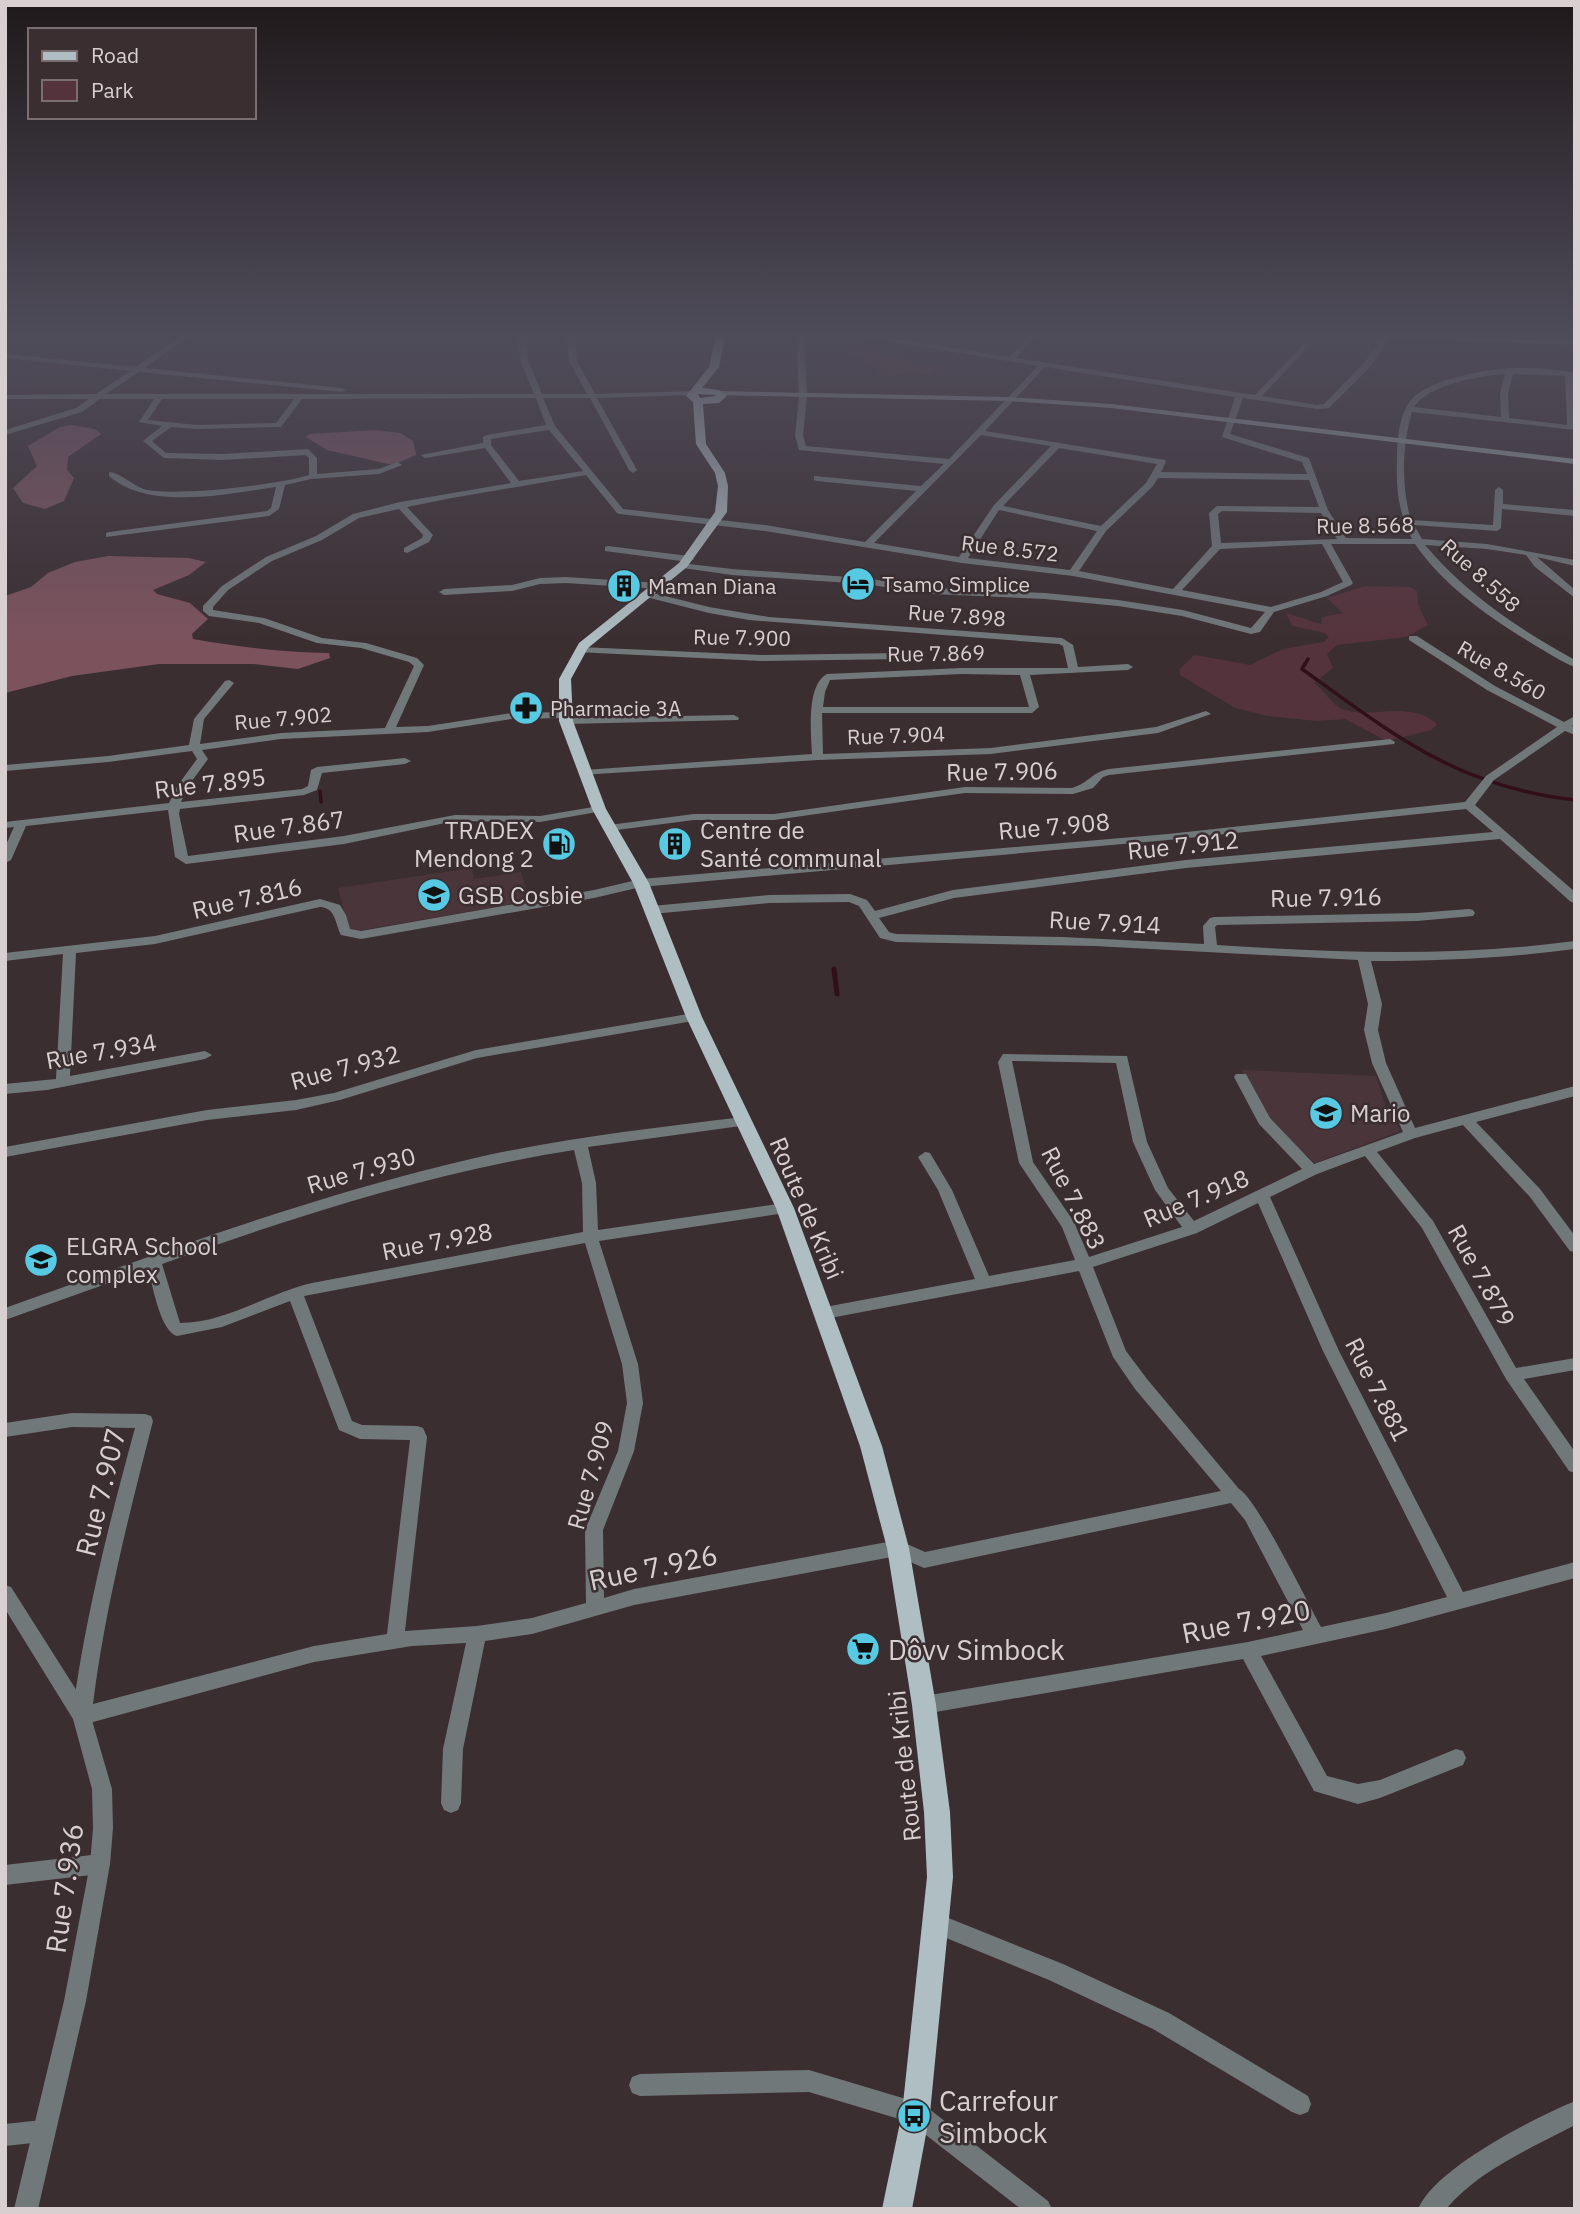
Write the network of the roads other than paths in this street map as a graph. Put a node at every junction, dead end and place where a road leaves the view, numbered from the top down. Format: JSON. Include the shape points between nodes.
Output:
{"nodes":[{"id":1,"x":152,"y":437,"type":"edge"},
{"id":2,"x":487,"y":437,"type":"edge"},
{"id":3,"x":559,"y":437,"type":"edge"},
{"id":4,"x":615,"y":437,"type":"edge"},
{"id":5,"x":700,"y":437,"type":"edge"},
{"id":6,"x":799,"y":437,"type":"edge"},
{"id":7,"x":973,"y":437,"type":"edge"},
{"id":8,"x":1010,"y":437,"type":"edge"},
{"id":9,"x":1227,"y":437,"type":"edge"},
{"id":10,"x":1363,"y":437,"type":"edge"},
{"id":11,"x":1403,"y":437,"type":"edge"},
{"id":12,"x":1402,"y":442,"type":"junction"},
{"id":13,"x":487,"y":445,"type":"junction"},
{"id":14,"x":1057,"y":445,"type":"junction"},
{"id":15,"x":425,"y":455,"type":"dead end"},
{"id":16,"x":951,"y":462,"type":"junction"},
{"id":17,"x":1575,"y":462,"type":"edge"},
{"id":18,"x":398,"y":465,"type":"dead end"},
{"id":19,"x":633,"y":470,"type":"dead end"},
{"id":20,"x":586,"y":473,"type":"junction"},
{"id":21,"x":112,"y":474,"type":"dead end"},
{"id":22,"x":1156,"y":475,"type":"junction"},
{"id":23,"x":312,"y":477,"type":"junction"},
{"id":24,"x":1311,"y":477,"type":"junction"},
{"id":25,"x":817,"y":478,"type":"dead end"},
{"id":26,"x":281,"y":482,"type":"junction"},
{"id":27,"x":517,"y":485,"type":"junction"},
{"id":28,"x":923,"y":489,"type":"junction"},
{"id":29,"x":1499,"y":490,"type":"dead end"},
{"id":30,"x":400,"y":505,"type":"junction"},
{"id":31,"x":1499,"y":506,"type":"junction"},
{"id":32,"x":998,"y":507,"type":"junction"},
{"id":33,"x":1324,"y":510,"type":"junction"},
{"id":34,"x":1575,"y":513,"type":"edge"},
{"id":35,"x":716,"y":522,"type":"junction"},
{"id":36,"x":1407,"y":522,"type":"junction"},
{"id":37,"x":1103,"y":529,"type":"junction"},
{"id":38,"x":109,"y":535,"type":"dead end"},
{"id":39,"x":1419,"y":542,"type":"junction"},
{"id":40,"x":869,"y":543,"type":"junction"},
{"id":41,"x":1326,"y":543,"type":"junction"},
{"id":42,"x":1344,"y":543,"type":"junction"},
{"id":43,"x":1217,"y":545,"type":"junction"},
{"id":44,"x":407,"y":550,"type":"dead end"},
{"id":45,"x":608,"y":550,"type":"dead end"},
{"id":46,"x":1530,"y":554,"type":"junction"},
{"id":47,"x":962,"y":560,"type":"junction"},
{"id":48,"x":686,"y":562,"type":"junction"},
{"id":49,"x":1575,"y":563,"type":"edge"},
{"id":50,"x":1073,"y":573,"type":"junction"},
{"id":51,"x":654,"y":591,"type":"junction"},
{"id":52,"x":444,"y":592,"type":"dead end"},
{"id":53,"x":1175,"y":592,"type":"junction"},
{"id":54,"x":1575,"y":595,"type":"edge"},
{"id":55,"x":1270,"y":610,"type":"junction"},
{"id":56,"x":1413,"y":638,"type":"dead end"},
{"id":57,"x":580,"y":650,"type":"junction"},
{"id":58,"x":903,"y":656,"type":"dead end"},
{"id":59,"x":1575,"y":664,"type":"edge"},
{"id":60,"x":1128,"y":667,"type":"dead end"},
{"id":61,"x":1074,"y":671,"type":"junction"},
{"id":62,"x":1024,"y":672,"type":"junction"},
{"id":63,"x":229,"y":683,"type":"dead end"},
{"id":64,"x":818,"y":710,"type":"junction"},
{"id":65,"x":1206,"y":714,"type":"dead end"},
{"id":66,"x":565,"y":718,"type":"junction"},
{"id":67,"x":734,"y":718,"type":"dead end"},
{"id":68,"x":1575,"y":719,"type":"edge"},
{"id":69,"x":389,"y":730,"type":"junction"},
{"id":70,"x":1570,"y":730,"type":"edge"},
{"id":71,"x":1390,"y":742,"type":"dead end"},
{"id":72,"x":194,"y":746,"type":"junction"},
{"id":73,"x":818,"y":757,"type":"junction"},
{"id":74,"x":405,"y":761,"type":"dead end"},
{"id":75,"x":5,"y":768,"type":"edge"},
{"id":76,"x":584,"y":773,"type":"junction"},
{"id":77,"x":1469,"y":805,"type":"junction"},
{"id":78,"x":599,"y":808,"type":"junction"},
{"id":79,"x":172,"y":809,"type":"junction"},
{"id":80,"x":5,"y":825,"type":"edge"},
{"id":81,"x":21,"y":825,"type":"junction"},
{"id":82,"x":609,"y":828,"type":"junction"},
{"id":83,"x":1503,"y":835,"type":"junction"},
{"id":84,"x":5,"y":860,"type":"edge"},
{"id":85,"x":641,"y":883,"type":"junction"},
{"id":86,"x":1575,"y":899,"type":"edge"},
{"id":87,"x":652,"y":910,"type":"junction"},
{"id":88,"x":1469,"y":913,"type":"dead end"},
{"id":89,"x":871,"y":916,"type":"junction"},
{"id":90,"x":1575,"y":945,"type":"edge"},
{"id":91,"x":1211,"y":949,"type":"junction"},
{"id":92,"x":70,"y":951,"type":"junction"},
{"id":93,"x":5,"y":957,"type":"edge"},
{"id":94,"x":1364,"y":957,"type":"junction"},
{"id":95,"x":694,"y":1017,"type":"junction"},
{"id":96,"x":205,"y":1055,"type":"dead end"},
{"id":97,"x":1241,"y":1077,"type":"dead end"},
{"id":98,"x":63,"y":1082,"type":"junction"},
{"id":99,"x":5,"y":1089,"type":"edge"},
{"id":100,"x":1575,"y":1091,"type":"edge"},
{"id":101,"x":1465,"y":1119,"type":"junction"},
{"id":102,"x":743,"y":1122,"type":"junction"},
{"id":103,"x":1411,"y":1134,"type":"junction"},
{"id":104,"x":580,"y":1144,"type":"junction"},
{"id":105,"x":1368,"y":1150,"type":"junction"},
{"id":106,"x":5,"y":1152,"type":"edge"},
{"id":107,"x":925,"y":1157,"type":"dead end"},
{"id":108,"x":1312,"y":1170,"type":"junction"},
{"id":109,"x":1262,"y":1195,"type":"junction"},
{"id":110,"x":785,"y":1208,"type":"junction"},
{"id":111,"x":1192,"y":1229,"type":"junction"},
{"id":112,"x":591,"y":1238,"type":"junction"},
{"id":113,"x":1575,"y":1247,"type":"edge"},
{"id":114,"x":153,"y":1260,"type":"junction"},
{"id":115,"x":1084,"y":1264,"type":"junction"},
{"id":116,"x":985,"y":1284,"type":"junction"},
{"id":117,"x":295,"y":1293,"type":"junction"},
{"id":118,"x":824,"y":1313,"type":"junction"},
{"id":119,"x":5,"y":1314,"type":"edge"},
{"id":120,"x":1575,"y":1364,"type":"edge"},
{"id":121,"x":1512,"y":1375,"type":"junction"},
{"id":122,"x":5,"y":1430,"type":"edge"},
{"id":123,"x":1575,"y":1466,"type":"edge"},
{"id":124,"x":1237,"y":1495,"type":"junction"},
{"id":125,"x":898,"y":1548,"type":"junction"},
{"id":126,"x":1575,"y":1570,"type":"edge"},
{"id":127,"x":5,"y":1593,"type":"edge"},
{"id":128,"x":1459,"y":1602,"type":"junction"},
{"id":129,"x":595,"y":1606,"type":"junction"},
{"id":130,"x":477,"y":1634,"type":"junction"},
{"id":131,"x":1316,"y":1636,"type":"junction"},
{"id":132,"x":395,"y":1641,"type":"junction"},
{"id":133,"x":1248,"y":1650,"type":"junction"},
{"id":134,"x":924,"y":1705,"type":"junction"},
{"id":135,"x":82,"y":1716,"type":"junction"},
{"id":136,"x":1456,"y":1758,"type":"dead end"},
{"id":137,"x":451,"y":1803,"type":"dead end"},
{"id":138,"x":100,"y":1864,"type":"junction"},
{"id":139,"x":5,"y":1875,"type":"edge"},
{"id":140,"x":936,"y":1924,"type":"junction"},
{"id":141,"x":640,"y":2085,"type":"dead end"},
{"id":142,"x":1300,"y":2104,"type":"dead end"},
{"id":143,"x":1575,"y":2112,"type":"edge"},
{"id":144,"x":916,"y":2113,"type":"junction"},
{"id":145,"x":42,"y":2130,"type":"junction"},
{"id":146,"x":5,"y":2135,"type":"edge"},
{"id":147,"x":26,"y":2209,"type":"edge"},
{"id":148,"x":897,"y":2209,"type":"edge"},
{"id":149,"x":1040,"y":2209,"type":"edge"},
{"id":150,"x":1430,"y":2209,"type":"edge"}],
"edges":[{"from":1,"to":23,"type":"street","via":[[147,441],[164,455],[308,452],[313,458]]},
{"from":2,"to":13,"type":"street"},
{"from":3,"to":20,"type":"street"},
{"from":4,"to":19,"type":"street"},
{"from":5,"to":35,"type":"main road","name":"Route de Kribi","via":[[723,486]]},
{"from":6,"to":16,"type":"street","via":[[802,448]]},
{"from":7,"to":16,"type":"street"},
{"from":8,"to":14,"type":"street"},
{"from":9,"to":24,"type":"street","via":[[1306,460]]},
{"from":10,"to":12,"type":"main road"},
{"from":11,"to":12,"type":"street","name":"Rue 8.558"},
{"from":12,"to":17,"type":"main road"},
{"from":12,"to":36,"type":"street","name":"Rue 8.558","via":[[1400,472]]},
{"from":13,"to":15,"type":"street"},
{"from":13,"to":27,"type":"street"},
{"from":14,"to":22,"type":"street","via":[[1163,462]]},
{"from":14,"to":32,"type":"street"},
{"from":16,"to":28,"type":"street"},
{"from":18,"to":23,"type":"street"},
{"from":20,"to":27,"type":"street"},
{"from":20,"to":35,"type":"street","name":"Rue 8.572","via":[[617,510]]},
{"from":21,"to":26,"type":"street","via":[[126,487],[161,494]]},
{"from":22,"to":24,"type":"street"},
{"from":22,"to":37,"type":"street"},
{"from":23,"to":26,"type":"street"},
{"from":24,"to":33,"type":"street"},
{"from":25,"to":28,"type":"street"},
{"from":26,"to":38,"type":"street","via":[[275,509],[269,513]]},
{"from":27,"to":30,"type":"street"},
{"from":28,"to":40,"type":"street"},
{"from":29,"to":31,"type":"street"},
{"from":30,"to":44,"type":"street","via":[[428,535]]},
{"from":30,"to":69,"type":"street","via":[[356,516],[319,538],[274,556],[225,588],[208,606],[212,614],[274,623],[309,638],[374,647],[419,665]]},
{"from":31,"to":34,"type":"street"},
{"from":31,"to":36,"type":"street","via":[[1497,528]]},
{"from":32,"to":37,"type":"street"},
{"from":32,"to":47,"type":"street"},
{"from":33,"to":42,"type":"street"},
{"from":33,"to":43,"type":"street","via":[[1220,508],[1213,513]]},
{"from":35,"to":40,"type":"street","name":"Rue 8.572"},
{"from":35,"to":48,"type":"main road","name":"Route de Kribi"},
{"from":36,"to":39,"type":"street","name":"Rue 8.558"},
{"from":37,"to":50,"type":"street"},
{"from":39,"to":42,"type":"street","name":"Rue 8.568"},
{"from":39,"to":46,"type":"street","name":"Rue 8.568"},
{"from":39,"to":59,"type":"street","name":"Rue 8.558","via":[[1447,574],[1491,611]]},
{"from":40,"to":47,"type":"street","name":"Rue 8.572"},
{"from":41,"to":42,"type":"street","name":"Rue 8.568"},
{"from":41,"to":43,"type":"street","name":"Rue 8.568"},
{"from":41,"to":55,"type":"street","name":"Rue 8.572","via":[[1348,583]]},
{"from":43,"to":53,"type":"street"},
{"from":45,"to":48,"type":"street"},
{"from":46,"to":49,"type":"street","name":"Rue 8.568"},
{"from":46,"to":54,"type":"street"},
{"from":47,"to":50,"type":"street","name":"Rue 8.572"},
{"from":48,"to":51,"type":"main road","name":"Route de Kribi"},
{"from":48,"to":55,"type":"street","via":[[732,572],[1118,603],[1183,612],[1251,631],[1257,630]]},
{"from":50,"to":53,"type":"street","name":"Rue 8.572"},
{"from":51,"to":52,"type":"street","via":[[566,580]]},
{"from":51,"to":57,"type":"main road","name":"Route de Kribi"},
{"from":51,"to":61,"type":"street","name":"Rue 7.898","via":[[695,608],[772,621],[1062,641],[1069,645]]},
{"from":53,"to":55,"type":"street","name":"Rue 8.572"},
{"from":56,"to":70,"type":"street","name":"Rue 8.560","via":[[1481,682]]},
{"from":57,"to":58,"type":"street","name":"Rue 7.900","via":[[762,658]]},
{"from":57,"to":66,"type":"main road","name":"Route de Kribi","via":[[565,679]]},
{"from":60,"to":61,"type":"street","name":"Rue 7.869"},
{"from":61,"to":62,"type":"street","name":"Rue 7.869"},
{"from":62,"to":64,"type":"street","name":"Rue 7.869","via":[[834,676],[823,681]]},
{"from":62,"to":64,"type":"street","via":[[1032,710]]},
{"from":63,"to":72,"type":"street","via":[[200,719]]},
{"from":64,"to":73,"type":"street","name":"Rue 7.869"},
{"from":65,"to":73,"type":"street","name":"Rue 7.904","via":[[1158,730],[991,751]]},
{"from":66,"to":67,"type":"street","name":"Rue 7.902"},
{"from":66,"to":69,"type":"street","name":"Rue 7.902","via":[[512,716],[450,727]]},
{"from":66,"to":76,"type":"main road","name":"Route de Kribi"},
{"from":68,"to":70,"type":"street"},
{"from":69,"to":72,"type":"street","name":"Rue 7.902"},
{"from":70,"to":77,"type":"street","via":[[1487,781]]},
{"from":71,"to":82,"type":"street","name":"Rue 7.906","via":[[1109,772],[1073,792],[965,790],[774,817],[694,817]]},
{"from":72,"to":75,"type":"street","name":"Rue 7.902"},
{"from":72,"to":79,"type":"street","via":[[203,759],[178,791]]},
{"from":73,"to":76,"type":"street","name":"Rue 7.904"},
{"from":74,"to":79,"type":"street","name":"Rue 7.895","via":[[317,770],[313,788],[304,792]]},
{"from":76,"to":78,"type":"main road","name":"Route de Kribi"},
{"from":77,"to":83,"type":"street"},
{"from":77,"to":85,"type":"street","name":"Rue 7.908","via":[[1168,837]]},
{"from":78,"to":79,"type":"street","name":"Rue 7.867","via":[[540,819],[455,818],[344,840],[194,860],[181,858]]},
{"from":78,"to":82,"type":"main road","name":"Route de Kribi"},
{"from":79,"to":81,"type":"street","name":"Rue 7.895"},
{"from":80,"to":81,"type":"street","name":"Rue 7.895"},
{"from":81,"to":84,"type":"street"},
{"from":82,"to":85,"type":"main road","name":"Route de Kribi"},
{"from":83,"to":86,"type":"street"},
{"from":83,"to":89,"type":"street","name":"Rue 7.912","via":[[1186,864],[953,894]]},
{"from":85,"to":87,"type":"main road","name":"Route de Kribi"},
{"from":85,"to":92,"type":"street","name":"Rue 7.816","via":[[361,935],[345,932],[337,907],[320,903],[155,940]]},
{"from":87,"to":89,"type":"street","name":"Rue 7.914","via":[[769,899],[850,898],[863,903]]},
{"from":87,"to":95,"type":"main road","name":"Route de Kribi"},
{"from":88,"to":91,"type":"street","name":"Rue 7.916","via":[[1214,921],[1209,926]]},
{"from":89,"to":91,"type":"street","name":"Rue 7.914","via":[[884,935],[896,938],[976,937]]},
{"from":90,"to":94,"type":"street","name":"Rue 7.914","via":[[1466,956]]},
{"from":91,"to":94,"type":"street","name":"Rue 7.914"},
{"from":92,"to":93,"type":"street","name":"Rue 7.816"},
{"from":92,"to":98,"type":"street"},
{"from":94,"to":103,"type":"street","via":[[1376,1004],[1371,1030],[1379,1063]]},
{"from":95,"to":102,"type":"main road","name":"Route de Kribi"},
{"from":95,"to":106,"type":"street","name":"Rue 7.932","via":[[476,1054],[296,1105],[207,1115]]},
{"from":96,"to":98,"type":"street","name":"Rue 7.934"},
{"from":97,"to":108,"type":"street","via":[[1264,1121]]},
{"from":98,"to":99,"type":"street","name":"Rue 7.934"},
{"from":100,"to":101,"type":"street","name":"Rue 7.918"},
{"from":101,"to":103,"type":"street","name":"Rue 7.918"},
{"from":101,"to":113,"type":"street","via":[[1535,1193]]},
{"from":102,"to":104,"type":"street","name":"Rue 7.930"},
{"from":102,"to":110,"type":"main road","name":"Route de Kribi"},
{"from":103,"to":105,"type":"street","name":"Rue 7.918"},
{"from":104,"to":112,"type":"street","name":"Rue 7.909","via":[[589,1183]]},
{"from":104,"to":114,"type":"street","name":"Rue 7.930","via":[[438,1172],[263,1222]]},
{"from":105,"to":108,"type":"street","name":"Rue 7.918"},
{"from":105,"to":121,"type":"street","name":"Rue 7.879","via":[[1427,1225]]},
{"from":107,"to":116,"type":"street","via":[[945,1190]]},
{"from":108,"to":109,"type":"street","name":"Rue 7.918"},
{"from":109,"to":111,"type":"street","name":"Rue 7.918"},
{"from":109,"to":128,"type":"street","name":"Rue 7.881","via":[[1331,1351]]},
{"from":110,"to":112,"type":"street","name":"Rue 7.928"},
{"from":110,"to":118,"type":"main road","name":"Route de Kribi"},
{"from":111,"to":115,"type":"street","name":"Rue 7.918"},
{"from":111,"to":115,"type":"street","name":"Rue 7.883","via":[[1162,1190],[1140,1142],[1122,1059],[1013,1055],[1005,1062],[1026,1163],[1069,1226]]},
{"from":112,"to":117,"type":"street","name":"Rue 7.928"},
{"from":112,"to":129,"type":"street","name":"Rue 7.909","via":[[629,1364],[635,1403],[626,1451],[594,1530]]},
{"from":114,"to":117,"type":"street","name":"Rue 7.928","via":[[177,1330],[249,1314]]},
{"from":114,"to":119,"type":"street","name":"Rue 7.930"},
{"from":115,"to":116,"type":"street","name":"Rue 7.918"},
{"from":115,"to":124,"type":"street","name":"Rue 7.883","via":[[1126,1365]]},
{"from":116,"to":118,"type":"street","name":"Rue 7.918"},
{"from":117,"to":132,"type":"street","via":[[345,1425],[359,1432],[417,1433],[419,1437]]},
{"from":118,"to":125,"type":"main road","name":"Route de Kribi","via":[[871,1446]]},
{"from":120,"to":121,"type":"street"},
{"from":121,"to":123,"type":"street","name":"Rue 7.879"},
{"from":122,"to":135,"type":"street","name":"Rue 7.907","via":[[72,1420],[145,1421],[111,1549]]},
{"from":124,"to":125,"type":"street","name":"Rue 7.926","via":[[924,1560]]},
{"from":124,"to":131,"type":"street","name":"Rue 7.883","via":[[1266,1538]]},
{"from":125,"to":129,"type":"street","name":"Rue 7.926"},
{"from":125,"to":134,"type":"main road","name":"Route de Kribi"},
{"from":126,"to":128,"type":"street","name":"Rue 7.920"},
{"from":127,"to":135,"type":"street","name":"Rue 7.936"},
{"from":128,"to":131,"type":"street","name":"Rue 7.920"},
{"from":129,"to":130,"type":"street","name":"Rue 7.926","via":[[567,1618]]},
{"from":130,"to":132,"type":"street","name":"Rue 7.926"},
{"from":130,"to":137,"type":"street","via":[[453,1749]]},
{"from":131,"to":133,"type":"street","name":"Rue 7.920"},
{"from":132,"to":135,"type":"street","name":"Rue 7.926","via":[[314,1654]]},
{"from":133,"to":134,"type":"street","name":"Rue 7.920"},
{"from":133,"to":136,"type":"street","via":[[1321,1783],[1358,1794]]},
{"from":134,"to":140,"type":"main road","name":"Route de Kribi","via":[[937,1812],[940,1877]]},
{"from":135,"to":138,"type":"street","name":"Rue 7.936","via":[[102,1789]]},
{"from":138,"to":139,"type":"street"},
{"from":138,"to":145,"type":"street","name":"Rue 7.936","via":[[75,2001]]},
{"from":140,"to":142,"type":"street","via":[[1161,2021]]},
{"from":140,"to":144,"type":"main road","name":"Route de Kribi"},
{"from":141,"to":144,"type":"street","via":[[809,2081]]},
{"from":143,"to":150,"type":"street","via":[[1482,2163],[1442,2193]]},
{"from":144,"to":148,"type":"main road","name":"Route de Kribi"},
{"from":144,"to":149,"type":"street"},
{"from":145,"to":146,"type":"street"},
{"from":145,"to":147,"type":"street","name":"Rue 7.936"}]}
